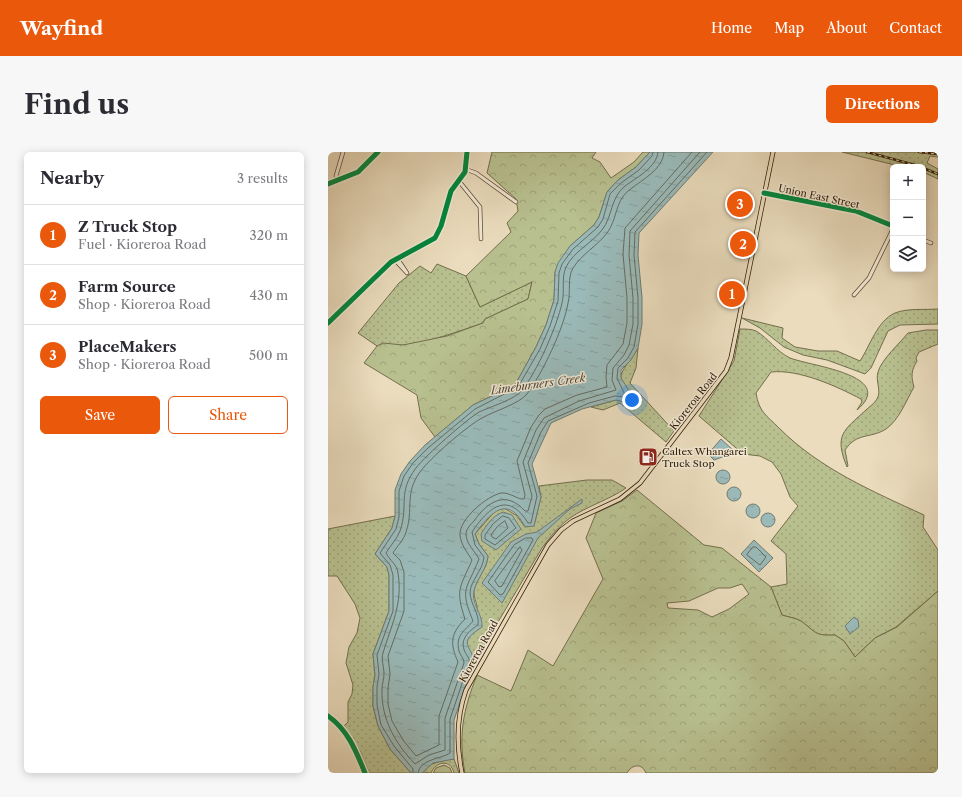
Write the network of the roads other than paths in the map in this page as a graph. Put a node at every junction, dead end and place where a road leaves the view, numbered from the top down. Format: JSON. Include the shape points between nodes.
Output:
{"nodes":[{"id":1,"x":343,"y":152,"type":"edge"},
{"id":2,"x":378,"y":152,"type":"edge"},
{"id":3,"x":467,"y":152,"type":"edge"},
{"id":4,"x":772,"y":152,"type":"edge"},
{"id":5,"x":466,"y":169,"type":"junction"},
{"id":6,"x":458,"y":180,"type":"junction"},
{"id":7,"x":336,"y":181,"type":"junction"},
{"id":8,"x":328,"y":184,"type":"edge"},
{"id":9,"x":764,"y":193,"type":"junction"},
{"id":10,"x":516,"y":202,"type":"dead end"},
{"id":11,"x":890,"y":227,"type":"edge"},
{"id":12,"x":890,"y":234,"type":"edge"},
{"id":13,"x":481,"y":239,"type":"dead end"},
{"id":14,"x":926,"y":241,"type":"edge"},
{"id":15,"x":931,"y":243,"type":"dead end"},
{"id":16,"x":396,"y":259,"type":"junction"},
{"id":17,"x":854,"y":295,"type":"dead end"},
{"id":18,"x":328,"y":323,"type":"edge"},
{"id":19,"x":328,"y":716,"type":"edge"},
{"id":20,"x":365,"y":773,"type":"edge"},
{"id":21,"x":462,"y":773,"type":"edge"}],
"edges":[{"from":1,"to":7,"type":"street"},
{"from":2,"to":7,"type":"street","via":[[358,172]]},
{"from":3,"to":5,"type":"street"},
{"from":4,"to":9,"type":"main road","name":"Kioreroa Road"},
{"from":5,"to":6,"type":"street"},
{"from":5,"to":10,"type":"street","via":[[476,173]]},
{"from":6,"to":13,"type":"street","via":[[480,207]]},
{"from":6,"to":16,"type":"street","via":[[451,191],[440,230],[435,238]]},
{"from":7,"to":8,"type":"street"},
{"from":9,"to":11,"type":"street","name":"Union East Street","via":[[856,211]]},
{"from":9,"to":21,"type":"main road","name":"Kioreroa Road","via":[[733,351],[726,371],[635,487],[620,499],[573,521],[548,545],[466,690],[457,730]]},
{"from":12,"to":17,"type":"street","via":[[869,278]]},
{"from":14,"to":15,"type":"street"},
{"from":16,"to":16,"type":"street","via":[[407,273]]},
{"from":16,"to":18,"type":"street"},
{"from":19,"to":20,"type":"street","via":[[350,739]]}]}
